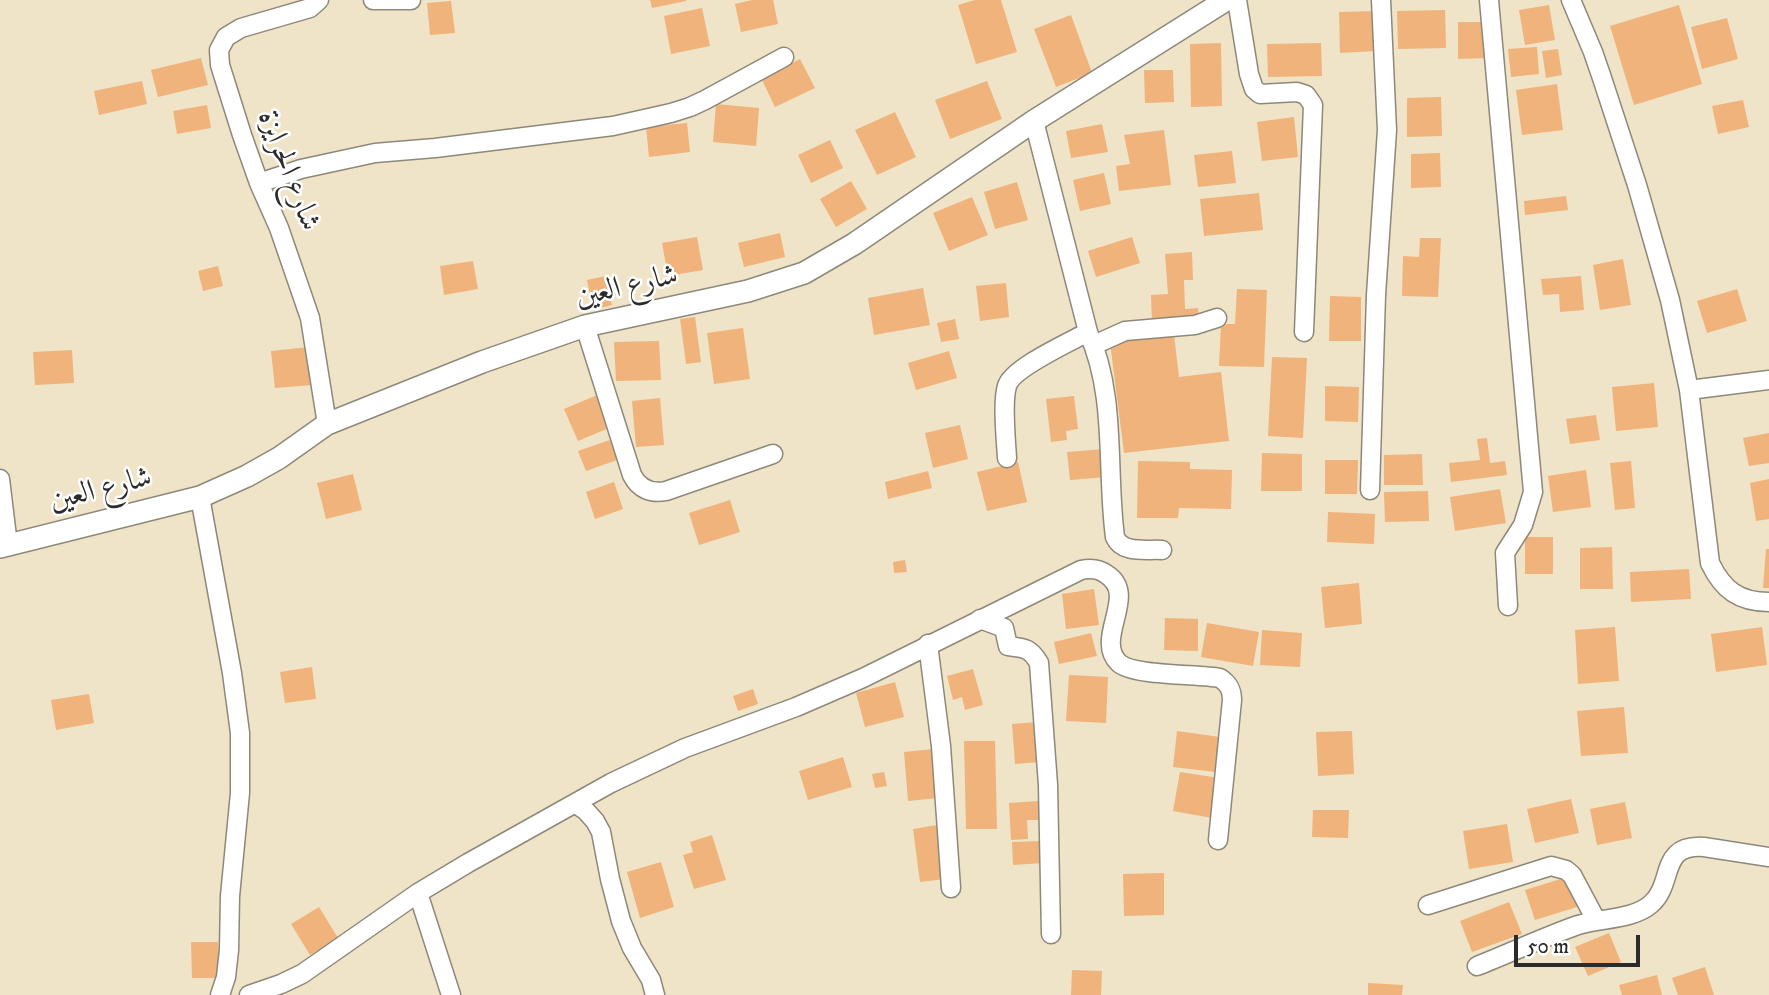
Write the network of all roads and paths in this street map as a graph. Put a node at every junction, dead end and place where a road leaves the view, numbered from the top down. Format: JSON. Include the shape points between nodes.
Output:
{"nodes":[{"id":1,"x":319,"y":0,"type":"edge"},
{"id":2,"x":373,"y":0,"type":"edge"},
{"id":3,"x":411,"y":0,"type":"edge"},
{"id":4,"x":1226,"y":0,"type":"edge"},
{"id":5,"x":1237,"y":0,"type":"edge"},
{"id":6,"x":1381,"y":0,"type":"edge"},
{"id":7,"x":1489,"y":0,"type":"edge"},
{"id":8,"x":1571,"y":0,"type":"edge"},
{"id":9,"x":784,"y":58,"type":"dead end"},
{"id":10,"x":1034,"y":121,"type":"junction"},
{"id":11,"x":259,"y":183,"type":"junction"},
{"id":12,"x":1217,"y":318,"type":"dead end"},
{"id":13,"x":585,"y":326,"type":"junction"},
{"id":14,"x":1304,"y":332,"type":"dead end"},
{"id":15,"x":1091,"y":339,"type":"junction"},
{"id":16,"x":1769,"y":380,"type":"edge"},
{"id":17,"x":1689,"y":390,"type":"junction"},
{"id":18,"x":327,"y":424,"type":"junction"},
{"id":19,"x":773,"y":454,"type":"dead end"},
{"id":20,"x":1007,"y":458,"type":"dead end"},
{"id":21,"x":0,"y":480,"type":"edge"},
{"id":22,"x":1370,"y":490,"type":"dead end"},
{"id":23,"x":200,"y":497,"type":"junction"},
{"id":24,"x":4,"y":546,"type":"edge"},
{"id":25,"x":1162,"y":550,"type":"dead end"},
{"id":26,"x":1769,"y":602,"type":"edge"},
{"id":27,"x":1508,"y":606,"type":"dead end"},
{"id":28,"x":980,"y":619,"type":"junction"},
{"id":29,"x":928,"y":644,"type":"junction"},
{"id":30,"x":576,"y":804,"type":"junction"},
{"id":31,"x":1218,"y":840,"type":"dead end"},
{"id":32,"x":1769,"y":856,"type":"edge"},
{"id":33,"x":951,"y":887,"type":"dead end"},
{"id":34,"x":418,"y":893,"type":"junction"},
{"id":35,"x":1428,"y":905,"type":"dead end"},
{"id":36,"x":1596,"y":920,"type":"junction"},
{"id":37,"x":1051,"y":934,"type":"dead end"},
{"id":38,"x":1477,"y":966,"type":"dead end"},
{"id":39,"x":220,"y":995,"type":"edge"},
{"id":40,"x":249,"y":995,"type":"edge"},
{"id":41,"x":451,"y":995,"type":"edge"},
{"id":42,"x":655,"y":995,"type":"edge"}],
"edges":[{"from":1,"to":11,"type":"street","name":"شارع الحرايزة","via":[[310,8],[241,28],[226,37],[219,50]]},
{"from":2,"to":3,"type":"street"},
{"from":4,"to":10,"type":"street","name":"شارع العين"},
{"from":5,"to":14,"type":"street","via":[[1254,89],[1260,94],[1306,94],[1313,105]]},
{"from":6,"to":22,"type":"street","via":[[1387,130]]},
{"from":7,"to":27,"type":"street","via":[[1533,492],[1523,524],[1505,553]]},
{"from":8,"to":17,"type":"street","via":[[1593,52],[1636,185],[1670,300]]},
{"from":9,"to":11,"type":"street","via":[[671,113],[599,128],[375,153]]},
{"from":10,"to":13,"type":"street","name":"شارع العين","via":[[804,273],[748,291]]},
{"from":10,"to":15,"type":"street"},
{"from":11,"to":18,"type":"street","name":"شارع الحرايزة","via":[[310,318]]},
{"from":12,"to":15,"type":"street"},
{"from":13,"to":18,"type":"street","name":"شارع العين"},
{"from":13,"to":19,"type":"street","via":[[632,475],[640,486],[652,492],[666,491]]},
{"from":15,"to":20,"type":"street","via":[[1013,375],[1005,396]]},
{"from":15,"to":25,"type":"street","via":[[1105,388],[1115,537],[1126,548]]},
{"from":16,"to":17,"type":"street"},
{"from":17,"to":26,"type":"street","via":[[1710,563],[1734,594]]},
{"from":18,"to":23,"type":"street","name":"شارع العين","via":[[279,458]]},
{"from":21,"to":24,"type":"street"},
{"from":23,"to":24,"type":"street","name":"شارع العين"},
{"from":23,"to":39,"type":"street","via":[[237,703],[241,763],[229,950]]},
{"from":28,"to":29,"type":"street"},
{"from":28,"to":31,"type":"street","via":[[1081,570],[1101,570],[1110,576],[1119,594],[1110,641],[1118,662],[1131,670],[1226,682],[1232,693]]},
{"from":28,"to":37,"type":"street","via":[[1003,628],[1008,646],[1025,648],[1039,663],[1048,772]]},
{"from":29,"to":30,"type":"street","via":[[830,693],[672,754]]},
{"from":29,"to":33,"type":"street"},
{"from":30,"to":34,"type":"street"},
{"from":30,"to":42,"type":"street","via":[[601,832],[621,921]]},
{"from":32,"to":36,"type":"street","via":[[1694,846],[1684,849],[1675,854],[1651,904],[1629,915]]},
{"from":34,"to":40,"type":"street","via":[[302,974]]},
{"from":34,"to":41,"type":"street"},
{"from":35,"to":36,"type":"street","via":[[1551,866],[1572,875]]},
{"from":36,"to":38,"type":"street"}]}
